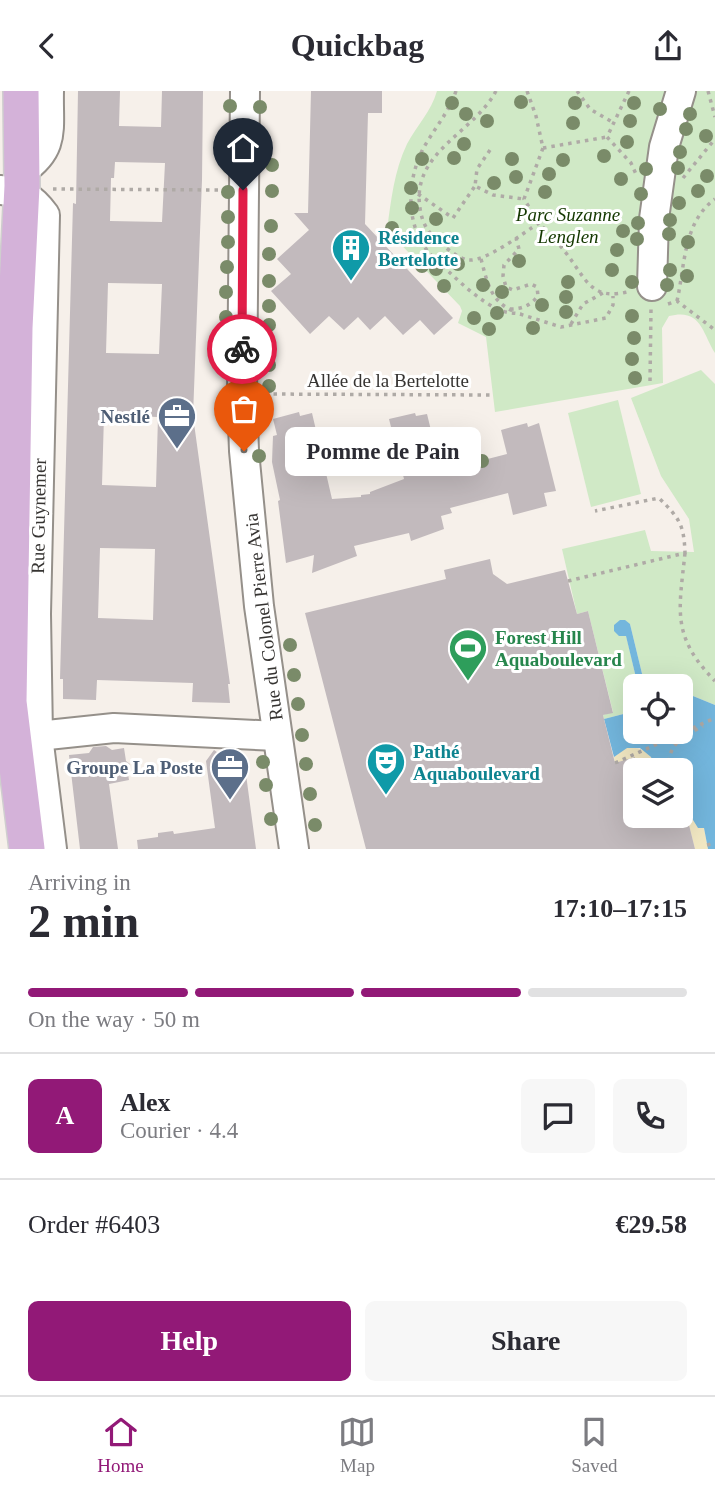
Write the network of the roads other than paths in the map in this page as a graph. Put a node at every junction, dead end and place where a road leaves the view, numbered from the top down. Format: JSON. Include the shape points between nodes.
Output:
{"nodes":[{"id":1,"x":21,"y":91,"type":"edge"},
{"id":2,"x":49,"y":91,"type":"edge"},
{"id":3,"x":245,"y":91,"type":"edge"},
{"id":4,"x":681,"y":91,"type":"edge"},
{"id":5,"x":22,"y":186,"type":"edge"},
{"id":6,"x":652,"y":286,"type":"road end"},
{"id":7,"x":8,"y":326,"type":"edge"},
{"id":8,"x":26,"y":490,"type":"junction"},
{"id":9,"x":38,"y":736,"type":"junction"},
{"id":10,"x":277,"y":736,"type":"junction"},
{"id":11,"x":27,"y":849,"type":"edge"},
{"id":12,"x":52,"y":849,"type":"edge"},
{"id":13,"x":295,"y":849,"type":"edge"}],
"edges":[{"from":1,"to":5,"type":"main road","name":"Rue Guynemer"},
{"from":2,"to":5,"type":"street","via":[[47,146]]},
{"from":3,"to":10,"type":"street","name":"Rue du Colonel Pierre Avia","via":[[244,451]]},
{"from":4,"to":6,"type":"street","via":[[664,147],[654,219]]},
{"from":5,"to":7,"type":"main road","name":"Rue Guynemer"},
{"from":5,"to":8,"type":"street","name":"Rue Guynemer","via":[[45,215]]},
{"from":7,"to":8,"type":"main road","name":"Rue Guynemer"},
{"from":8,"to":9,"type":"street","name":"Rue Guynemer","via":[[36,614]]},
{"from":8,"to":11,"type":"main road","name":"Rue Guynemer","via":[[9,702]]},
{"from":9,"to":10,"type":"street","via":[[114,728]]},
{"from":9,"to":12,"type":"street","name":"Rue Guynemer"},
{"from":10,"to":13,"type":"street","name":"Rue du Colonel Pierre Avia"}]}
